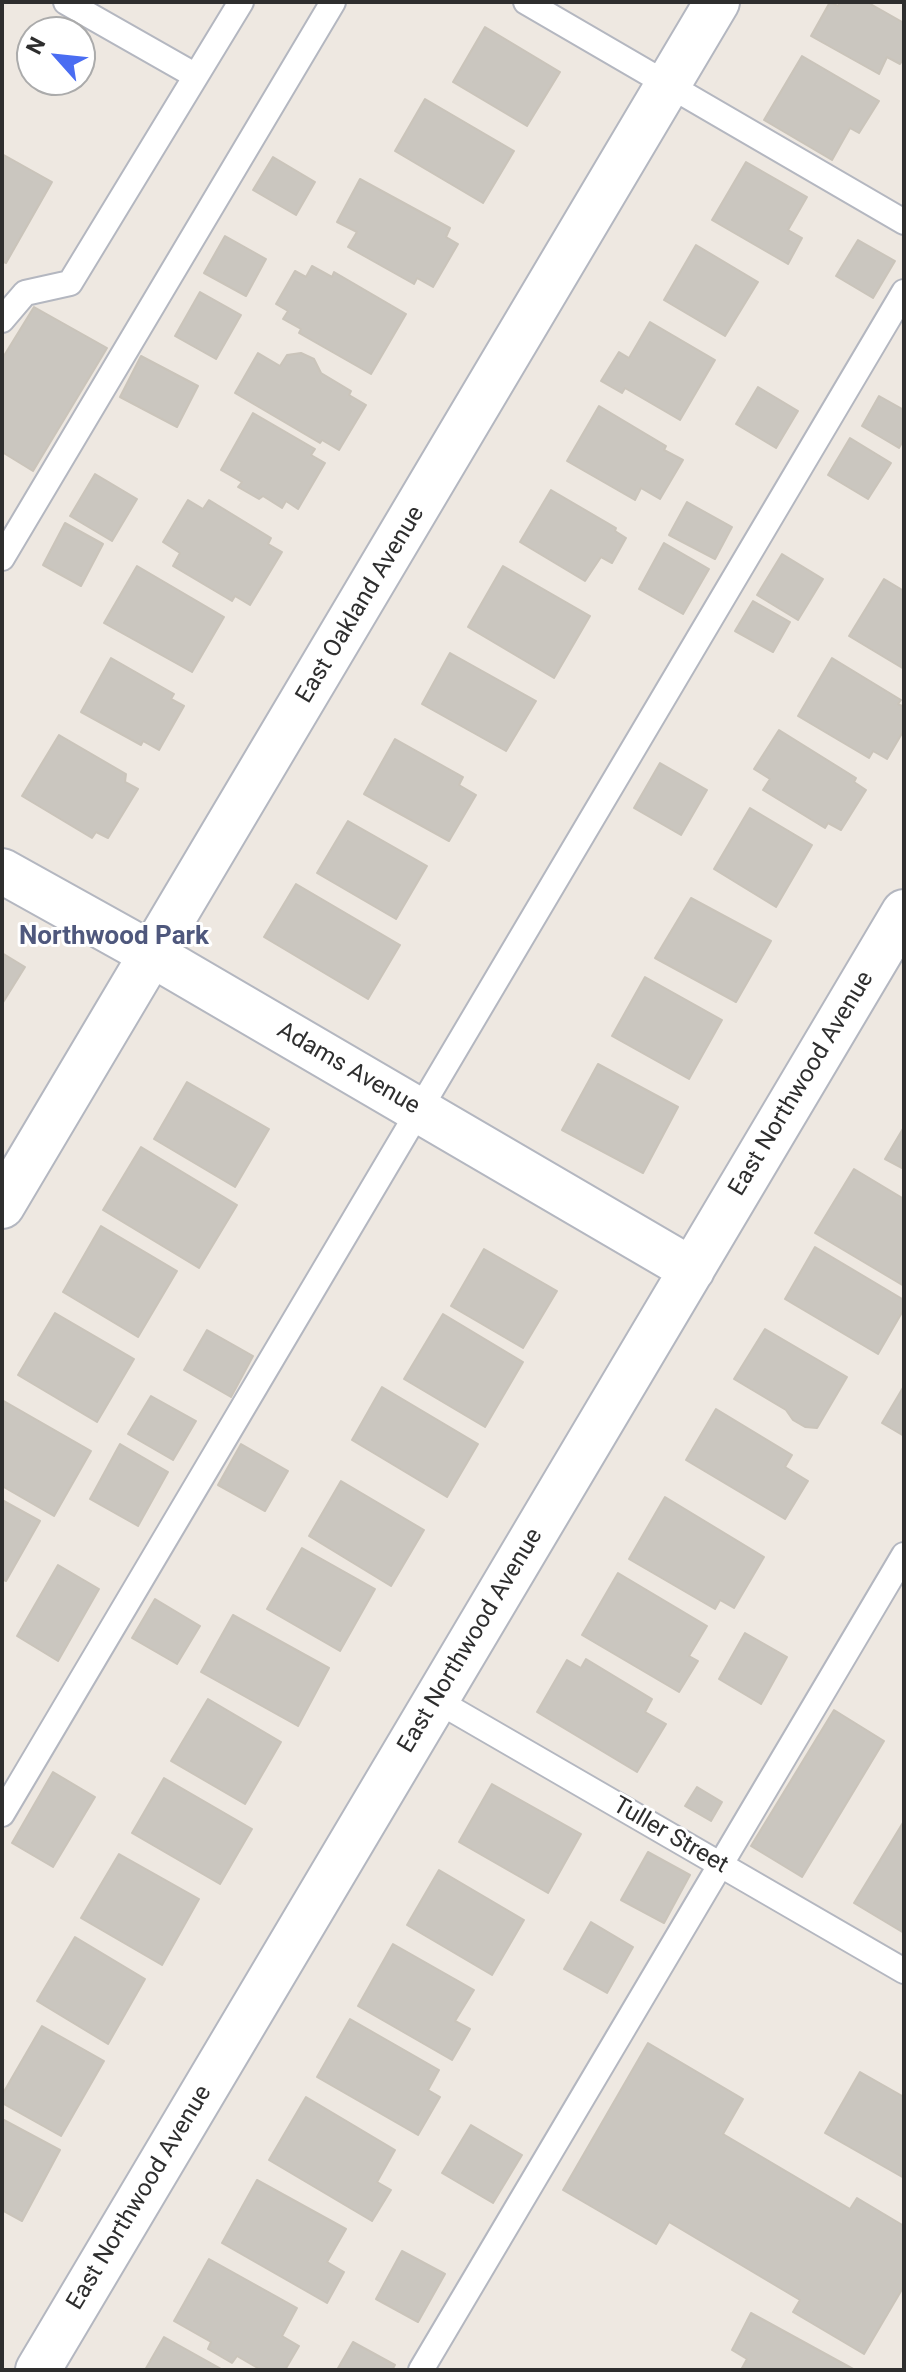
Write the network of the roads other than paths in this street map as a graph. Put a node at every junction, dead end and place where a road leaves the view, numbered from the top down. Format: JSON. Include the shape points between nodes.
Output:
{"nodes":[{"id":1,"x":66,"y":2,"type":"edge"},
{"id":2,"x":241,"y":2,"type":"edge"},
{"id":3,"x":333,"y":2,"type":"edge"},
{"id":4,"x":526,"y":2,"type":"edge"},
{"id":5,"x":717,"y":2,"type":"edge"},
{"id":6,"x":196,"y":76,"type":"junction"},
{"id":7,"x":668,"y":85,"type":"junction"},
{"id":8,"x":904,"y":222,"type":"edge"},
{"id":9,"x":904,"y":292,"type":"edge"},
{"id":10,"x":2,"y":320,"type":"edge"},
{"id":11,"x":2,"y":558,"type":"edge"},
{"id":12,"x":2,"y":871,"type":"edge"},
{"id":13,"x":904,"y":912,"type":"edge"},
{"id":14,"x":153,"y":955,"type":"junction"},
{"id":15,"x":420,"y":1111,"type":"junction"},
{"id":16,"x":2,"y":1206,"type":"edge"},
{"id":17,"x":692,"y":1270,"type":"junction"},
{"id":18,"x":904,"y":1555,"type":"edge"},
{"id":19,"x":436,"y":1700,"type":"junction"},
{"id":20,"x":2,"y":1814,"type":"edge"},
{"id":21,"x":721,"y":1865,"type":"junction"},
{"id":22,"x":904,"y":1971,"type":"edge"},
{"id":23,"x":38,"y":2370,"type":"edge"},
{"id":24,"x":421,"y":2370,"type":"edge"}],
"edges":[{"from":1,"to":6,"type":"lane"},
{"from":2,"to":6,"type":"lane"},
{"from":3,"to":11,"type":"lane"},
{"from":4,"to":7,"type":"lane"},
{"from":5,"to":7,"type":"street","name":"East Oakland Avenue"},
{"from":6,"to":10,"type":"lane","via":[[70,283],[25,293]]},
{"from":7,"to":8,"type":"lane"},
{"from":7,"to":14,"type":"street","name":"East Oakland Avenue"},
{"from":9,"to":15,"type":"lane"},
{"from":12,"to":14,"type":"street","name":"Adams Avenue"},
{"from":13,"to":17,"type":"street","name":"East Northwood Avenue"},
{"from":14,"to":15,"type":"street","name":"Adams Avenue"},
{"from":14,"to":16,"type":"street","name":"East Oakland Avenue"},
{"from":15,"to":17,"type":"street","name":"Adams Avenue"},
{"from":15,"to":20,"type":"lane"},
{"from":17,"to":19,"type":"street","name":"East Northwood Avenue"},
{"from":18,"to":21,"type":"lane"},
{"from":19,"to":21,"type":"lane","name":"Tuller Street"},
{"from":19,"to":23,"type":"street","name":"East Northwood Avenue"},
{"from":21,"to":22,"type":"lane","name":"Tuller Street"},
{"from":21,"to":24,"type":"lane"}]}
